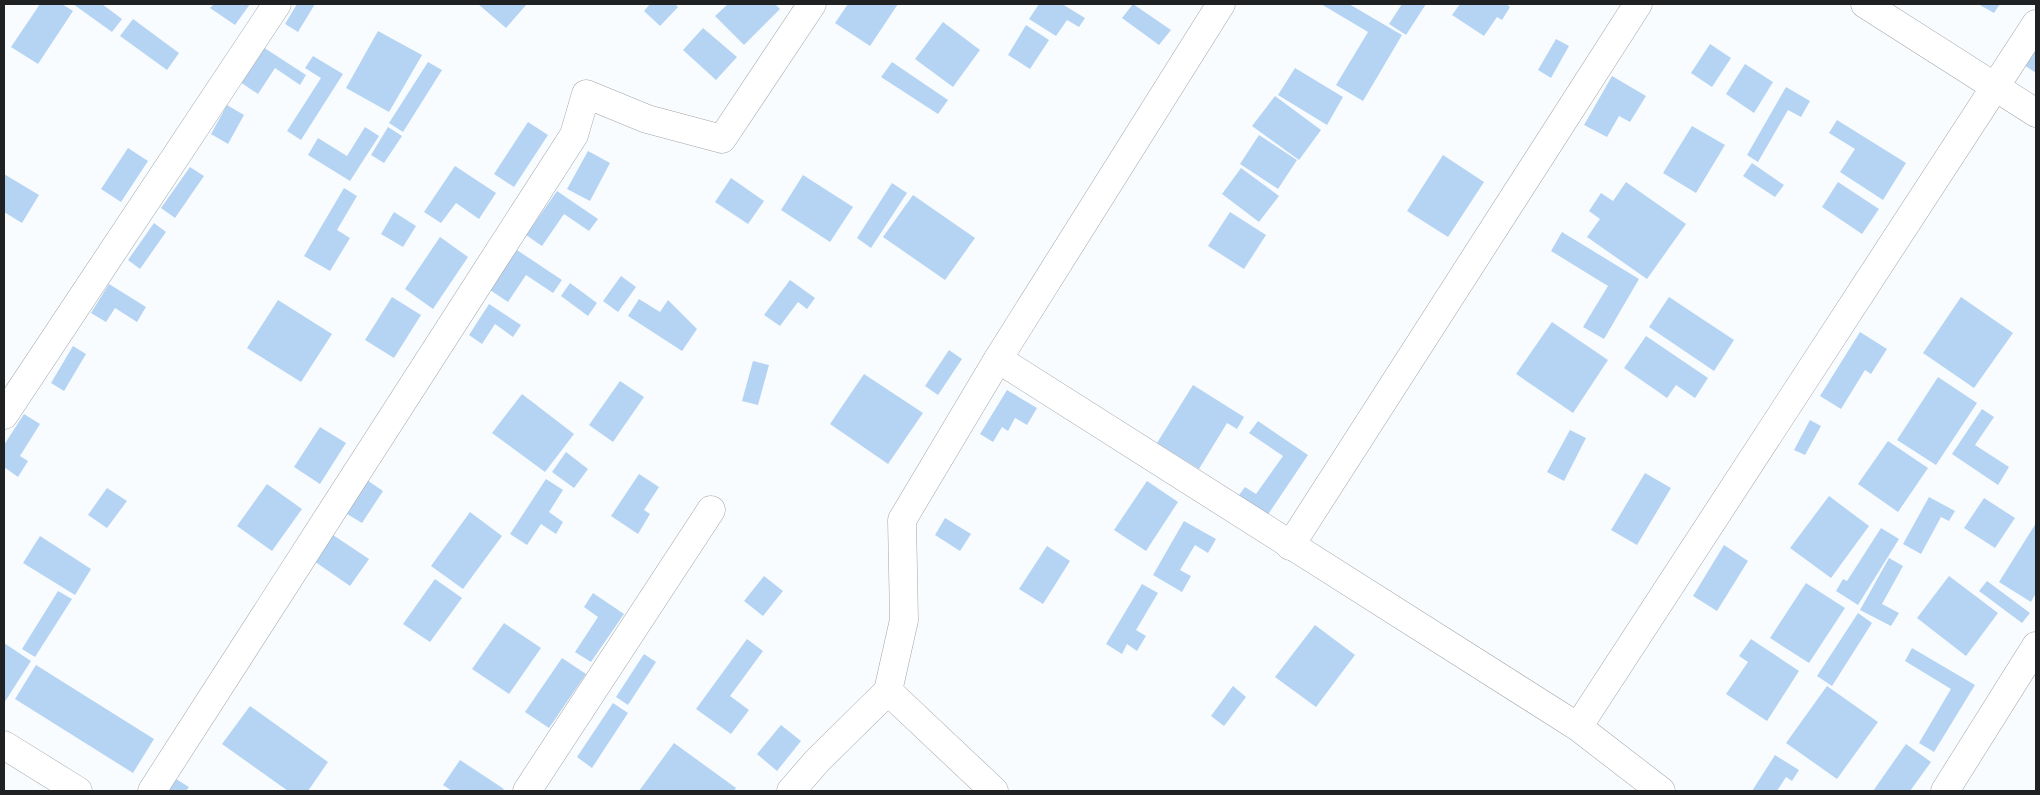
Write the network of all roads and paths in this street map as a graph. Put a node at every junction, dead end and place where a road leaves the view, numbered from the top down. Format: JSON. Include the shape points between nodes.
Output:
{"nodes":[{"id":1,"x":277,"y":4,"type":"edge"},
{"id":2,"x":812,"y":4,"type":"edge"},
{"id":3,"x":1221,"y":4,"type":"edge"},
{"id":4,"x":1638,"y":4,"type":"edge"},
{"id":5,"x":1865,"y":4,"type":"edge"},
{"id":6,"x":2036,"y":24,"type":"edge"},
{"id":7,"x":1996,"y":86,"type":"junction"},
{"id":8,"x":2036,"y":113,"type":"edge"},
{"id":9,"x":998,"y":359,"type":"junction"},
{"id":10,"x":4,"y":415,"type":"edge"},
{"id":11,"x":711,"y":510,"type":"dead end"},
{"id":12,"x":1290,"y":546,"type":"junction"},
{"id":13,"x":2036,"y":646,"type":"edge"},
{"id":14,"x":888,"y":691,"type":"junction"},
{"id":15,"x":1578,"y":727,"type":"junction"},
{"id":16,"x":4,"y":745,"type":"edge"},
{"id":17,"x":78,"y":791,"type":"edge"},
{"id":18,"x":152,"y":791,"type":"edge"},
{"id":19,"x":527,"y":791,"type":"edge"},
{"id":20,"x":792,"y":791,"type":"edge"},
{"id":21,"x":994,"y":791,"type":"edge"},
{"id":22,"x":1661,"y":791,"type":"edge"},
{"id":23,"x":1945,"y":791,"type":"edge"}],
"edges":[{"from":1,"to":10,"type":"street"},
{"from":2,"to":18,"type":"street","via":[[722,139],[647,119],[586,94],[574,135]]},
{"from":3,"to":9,"type":"street"},
{"from":4,"to":12,"type":"street"},
{"from":5,"to":7,"type":"street"},
{"from":6,"to":7,"type":"street"},
{"from":7,"to":8,"type":"street"},
{"from":7,"to":15,"type":"street"},
{"from":9,"to":12,"type":"street"},
{"from":9,"to":14,"type":"street","via":[[902,520],[904,620]]},
{"from":11,"to":19,"type":"street"},
{"from":12,"to":15,"type":"street"},
{"from":13,"to":23,"type":"street"},
{"from":14,"to":20,"type":"street","via":[[817,761]]},
{"from":14,"to":21,"type":"street"},
{"from":15,"to":22,"type":"street"},
{"from":16,"to":17,"type":"street"}]}
